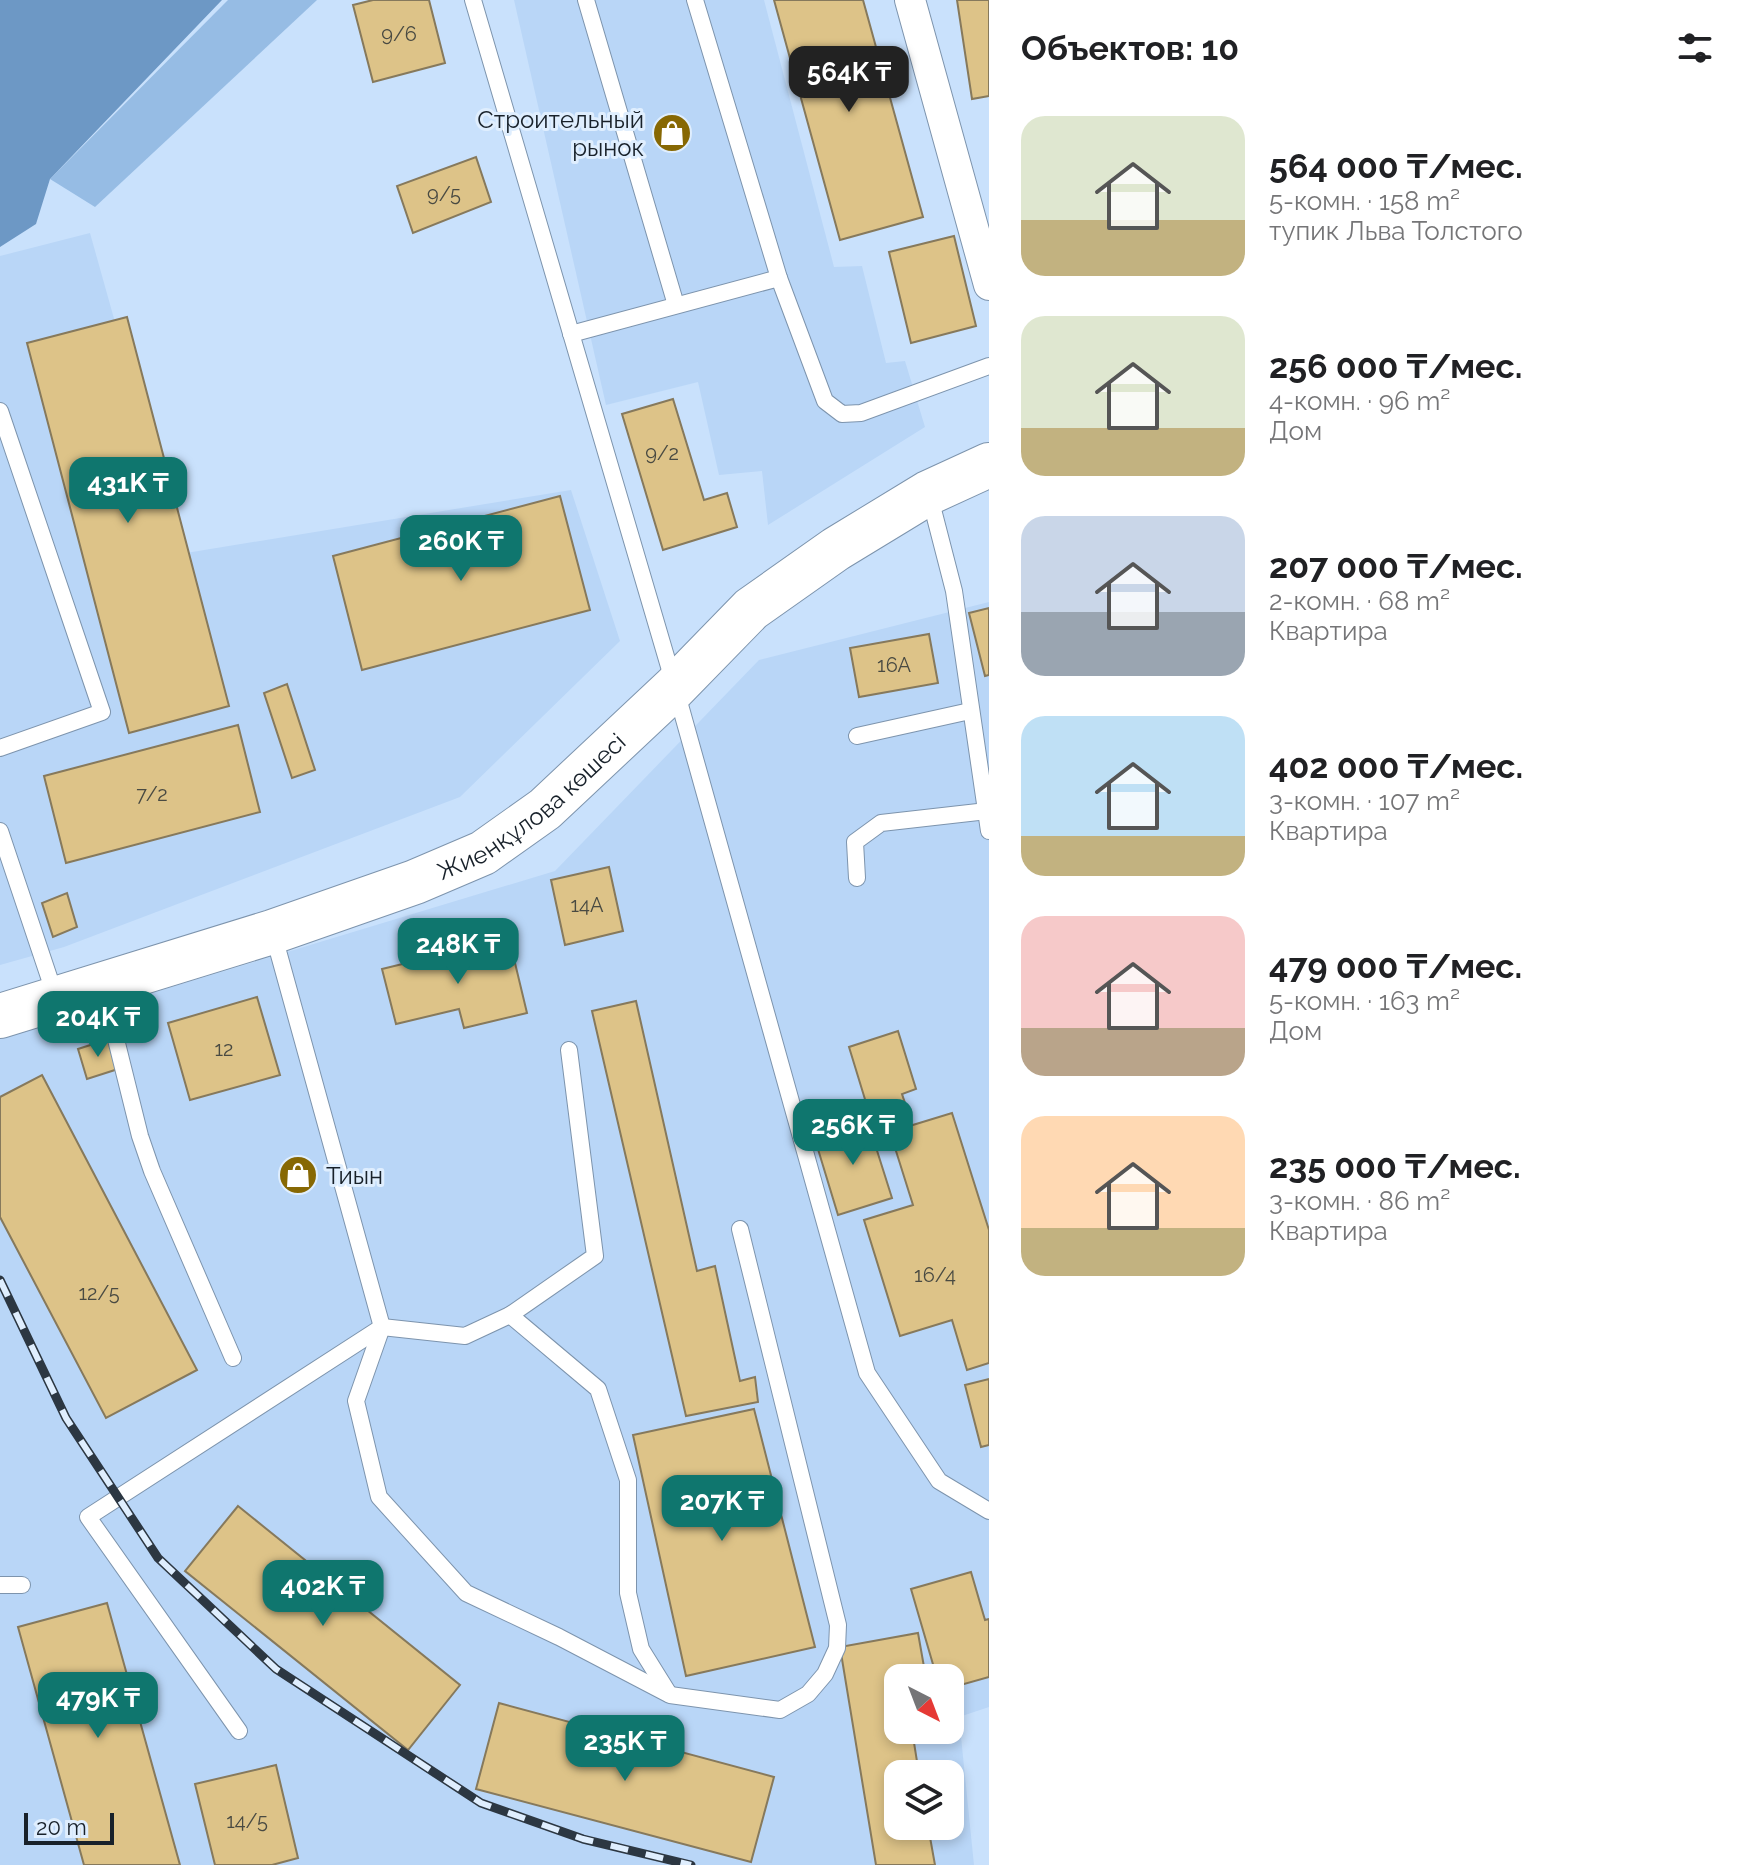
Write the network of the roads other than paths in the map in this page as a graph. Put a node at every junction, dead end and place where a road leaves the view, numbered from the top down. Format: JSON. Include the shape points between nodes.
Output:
{"nodes":[{"id":1,"x":473,"y":0,"type":"edge"},
{"id":2,"x":586,"y":0,"type":"edge"},
{"id":3,"x":695,"y":0,"type":"edge"},
{"id":4,"x":910,"y":0,"type":"edge"},
{"id":5,"x":779,"y":278,"type":"junction"},
{"id":6,"x":989,"y":285,"type":"edge"},
{"id":7,"x":676,"y":305,"type":"junction"},
{"id":8,"x":571,"y":334,"type":"junction"},
{"id":9,"x":989,"y":366,"type":"edge"},
{"id":10,"x":0,"y":411,"type":"edge"},
{"id":11,"x":989,"y":465,"type":"edge"},
{"id":12,"x":928,"y":493,"type":"junction"},
{"id":13,"x":675,"y":687,"type":"junction"},
{"id":14,"x":970,"y":711,"type":"junction"},
{"id":15,"x":857,"y":736,"type":"dead end"},
{"id":16,"x":0,"y":748,"type":"edge"},
{"id":17,"x":987,"y":811,"type":"junction"},
{"id":18,"x":0,"y":831,"type":"edge"},
{"id":19,"x":989,"y":831,"type":"edge"},
{"id":20,"x":857,"y":878,"type":"dead end"},
{"id":21,"x":272,"y":932,"type":"junction"},
{"id":22,"x":102,"y":985,"type":"junction"},
{"id":23,"x":56,"y":1000,"type":"junction"},
{"id":24,"x":0,"y":1016,"type":"edge"},
{"id":25,"x":569,"y":1050,"type":"dead end"},
{"id":26,"x":740,"y":1229,"type":"dead end"},
{"id":27,"x":510,"y":1315,"type":"junction"},
{"id":28,"x":382,"y":1327,"type":"junction"},
{"id":29,"x":233,"y":1358,"type":"dead end"},
{"id":30,"x":989,"y":1511,"type":"edge"},
{"id":31,"x":0,"y":1585,"type":"edge"},
{"id":32,"x":22,"y":1585,"type":"dead end"},
{"id":33,"x":670,"y":1695,"type":"junction"},
{"id":34,"x":239,"y":1731,"type":"dead end"}],
"edges":[{"from":1,"to":8,"type":"lane"},
{"from":2,"to":7,"type":"lane"},
{"from":3,"to":5,"type":"lane"},
{"from":4,"to":6,"type":"street"},
{"from":5,"to":7,"type":"lane"},
{"from":5,"to":9,"type":"lane","via":[[825,401],[842,414],[861,413]]},
{"from":7,"to":8,"type":"lane"},
{"from":8,"to":13,"type":"lane"},
{"from":10,"to":16,"type":"lane","via":[[102,712]]},
{"from":11,"to":12,"type":"street","name":"Жиенқұлова көшесі"},
{"from":12,"to":13,"type":"street","name":"Жиенқұлова көшесі","via":[[751,609]]},
{"from":12,"to":14,"type":"lane","via":[[954,591]]},
{"from":13,"to":21,"type":"street","name":"Жиенқұлова көшесі","via":[[545,809],[483,853]]},
{"from":13,"to":30,"type":"lane","via":[[867,1373],[939,1481]]},
{"from":14,"to":15,"type":"lane"},
{"from":14,"to":17,"type":"lane"},
{"from":17,"to":19,"type":"lane"},
{"from":17,"to":20,"type":"lane","via":[[881,823],[855,842]]},
{"from":18,"to":23,"type":"lane"},
{"from":21,"to":22,"type":"street","name":"Жиенқұлова көшесі"},
{"from":21,"to":28,"type":"lane"},
{"from":22,"to":23,"type":"street","name":"Жиенқұлова көшесі"},
{"from":22,"to":29,"type":"lane","via":[[140,1136]]},
{"from":23,"to":24,"type":"street","name":"Жиенқұлова көшесі"},
{"from":25,"to":27,"type":"lane","via":[[595,1256]]},
{"from":26,"to":33,"type":"lane","via":[[838,1625],[837,1648],[808,1694],[780,1710]]},
{"from":27,"to":28,"type":"lane","via":[[465,1336]]},
{"from":27,"to":33,"type":"lane","via":[[598,1389],[628,1480],[628,1593],[641,1649]]},
{"from":28,"to":33,"type":"lane","via":[[356,1401],[379,1497],[466,1593]]},
{"from":28,"to":34,"type":"lane","via":[[88,1517]]},
{"from":31,"to":32,"type":"lane"}]}
